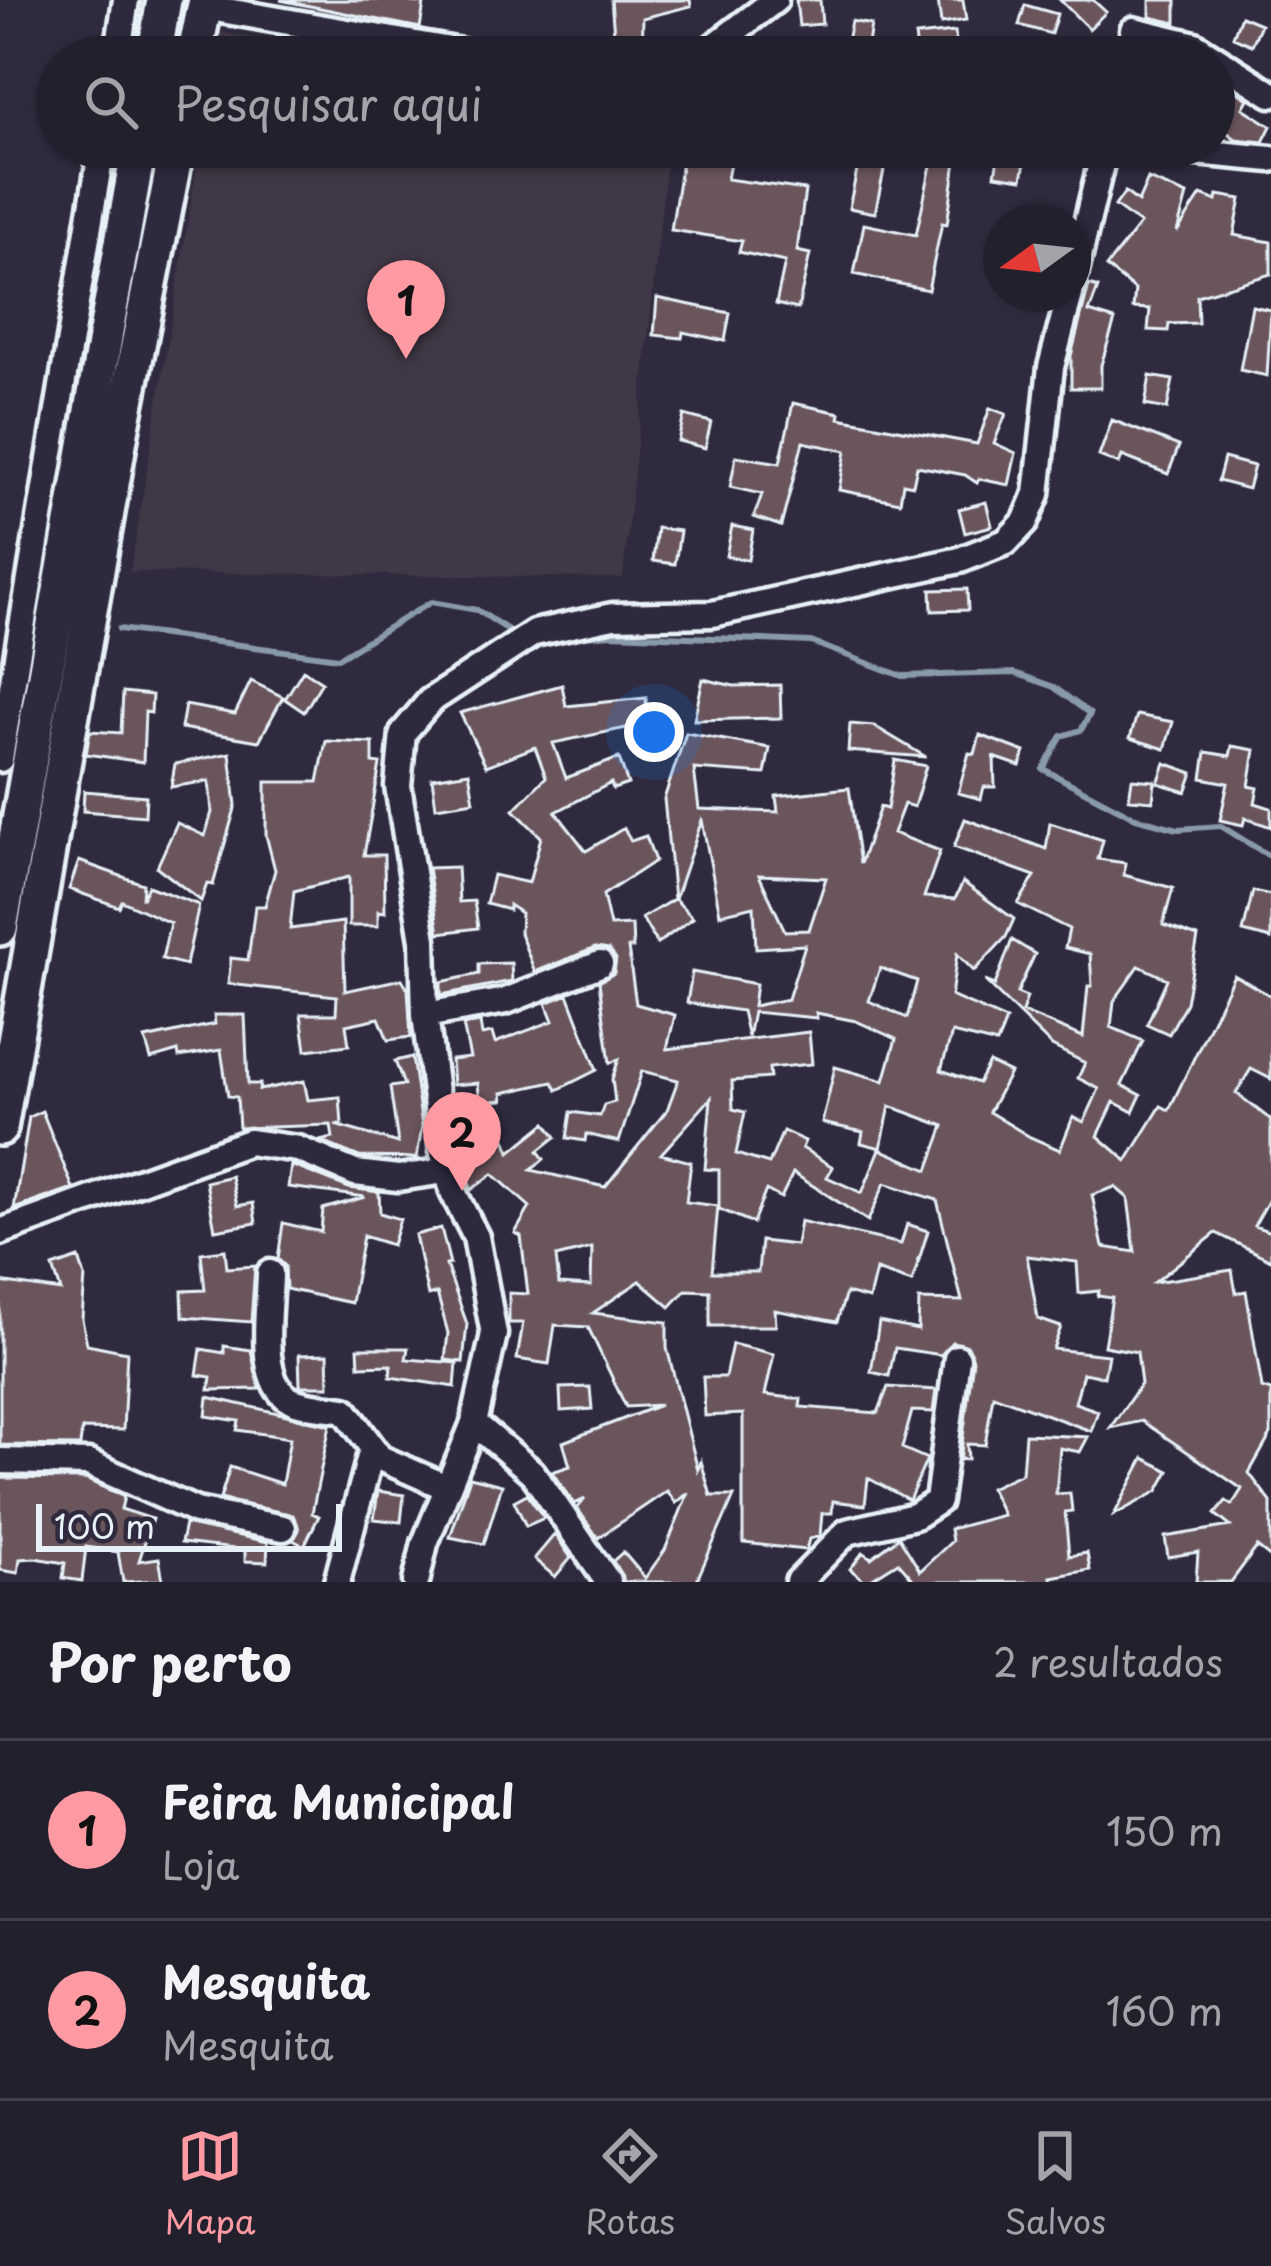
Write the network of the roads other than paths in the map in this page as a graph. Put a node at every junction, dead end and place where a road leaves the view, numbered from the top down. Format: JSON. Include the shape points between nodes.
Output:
{"nodes":[{"id":1,"x":126,"y":0,"type":"edge"},
{"id":2,"x":775,"y":0,"type":"edge"},
{"id":3,"x":164,"y":1,"type":"edge"},
{"id":4,"x":205,"y":4,"type":"edge"},
{"id":5,"x":1133,"y":31,"type":"dead end"},
{"id":6,"x":120,"y":36,"type":"edge"},
{"id":7,"x":158,"y":36,"type":"edge"},
{"id":8,"x":198,"y":36,"type":"edge"},
{"id":9,"x":377,"y":36,"type":"edge"},
{"id":10,"x":728,"y":36,"type":"edge"},
{"id":11,"x":1156,"y":36,"type":"edge"},
{"id":12,"x":1235,"y":70,"type":"edge"},
{"id":13,"x":1271,"y":94,"type":"edge"},
{"id":14,"x":1235,"y":156,"type":"edge"},
{"id":15,"x":1271,"y":159,"type":"edge"},
{"id":16,"x":98,"y":168,"type":"edge"},
{"id":17,"x":135,"y":168,"type":"edge"},
{"id":18,"x":173,"y":168,"type":"edge"},
{"id":19,"x":1101,"y":168,"type":"edge"},
{"id":20,"x":1091,"y":208,"type":"edge"},
{"id":21,"x":1065,"y":312,"type":"edge"},
{"id":22,"x":0,"y":758,"type":"edge"},
{"id":23,"x":0,"y":928,"type":"edge"},
{"id":24,"x":600,"y":964,"type":"dead end"},
{"id":25,"x":425,"y":1015,"type":"junction"},
{"id":26,"x":0,"y":1128,"type":"edge"},
{"id":27,"x":446,"y":1172,"type":"junction"},
{"id":28,"x":0,"y":1232,"type":"edge"},
{"id":29,"x":270,"y":1273,"type":"dead end"},
{"id":30,"x":957,"y":1358,"type":"dead end"},
{"id":31,"x":474,"y":1423,"type":"junction"},
{"id":32,"x":372,"y":1449,"type":"junction"},
{"id":33,"x":0,"y":1461,"type":"edge"},
{"id":34,"x":446,"y":1486,"type":"junction"},
{"id":35,"x":283,"y":1528,"type":"dead end"},
{"id":36,"x":337,"y":1582,"type":"edge"},
{"id":37,"x":416,"y":1582,"type":"edge"},
{"id":38,"x":608,"y":1582,"type":"edge"},
{"id":39,"x":798,"y":1582,"type":"edge"}],
"edges":[{"from":1,"to":6,"type":"street"},
{"from":2,"to":10,"type":"street"},
{"from":3,"to":4,"type":"main road"},
{"from":3,"to":7,"type":"main road"},
{"from":4,"to":8,"type":"main road"},
{"from":4,"to":9,"type":"street"},
{"from":5,"to":11,"type":"street"},
{"from":12,"to":13,"type":"street"},
{"from":14,"to":15,"type":"street"},
{"from":16,"to":22,"type":"street"},
{"from":17,"to":23,"type":"main road"},
{"from":18,"to":26,"type":"main road"},
{"from":19,"to":20,"type":"street"},
{"from":21,"to":25,"type":"street","via":[[1037,494],[1006,542],[960,560],[712,614],[613,616],[535,633],[430,701],[403,733],[398,786],[423,940]]},
{"from":24,"to":25,"type":"street","via":[[506,1001]]},
{"from":25,"to":27,"type":"street"},
{"from":27,"to":28,"type":"street","via":[[355,1173],[326,1157],[249,1142]]},
{"from":27,"to":31,"type":"street","via":[[476,1237],[490,1296],[492,1349]]},
{"from":29,"to":32,"type":"street","via":[[275,1384],[294,1402],[345,1410]]},
{"from":30,"to":39,"type":"street","via":[[938,1501],[915,1516],[847,1532]]},
{"from":31,"to":34,"type":"street"},
{"from":31,"to":38,"type":"street","via":[[533,1473]]},
{"from":32,"to":34,"type":"street"},
{"from":32,"to":36,"type":"street"},
{"from":33,"to":35,"type":"street","via":[[89,1463],[196,1511]]},
{"from":34,"to":37,"type":"street"}]}
